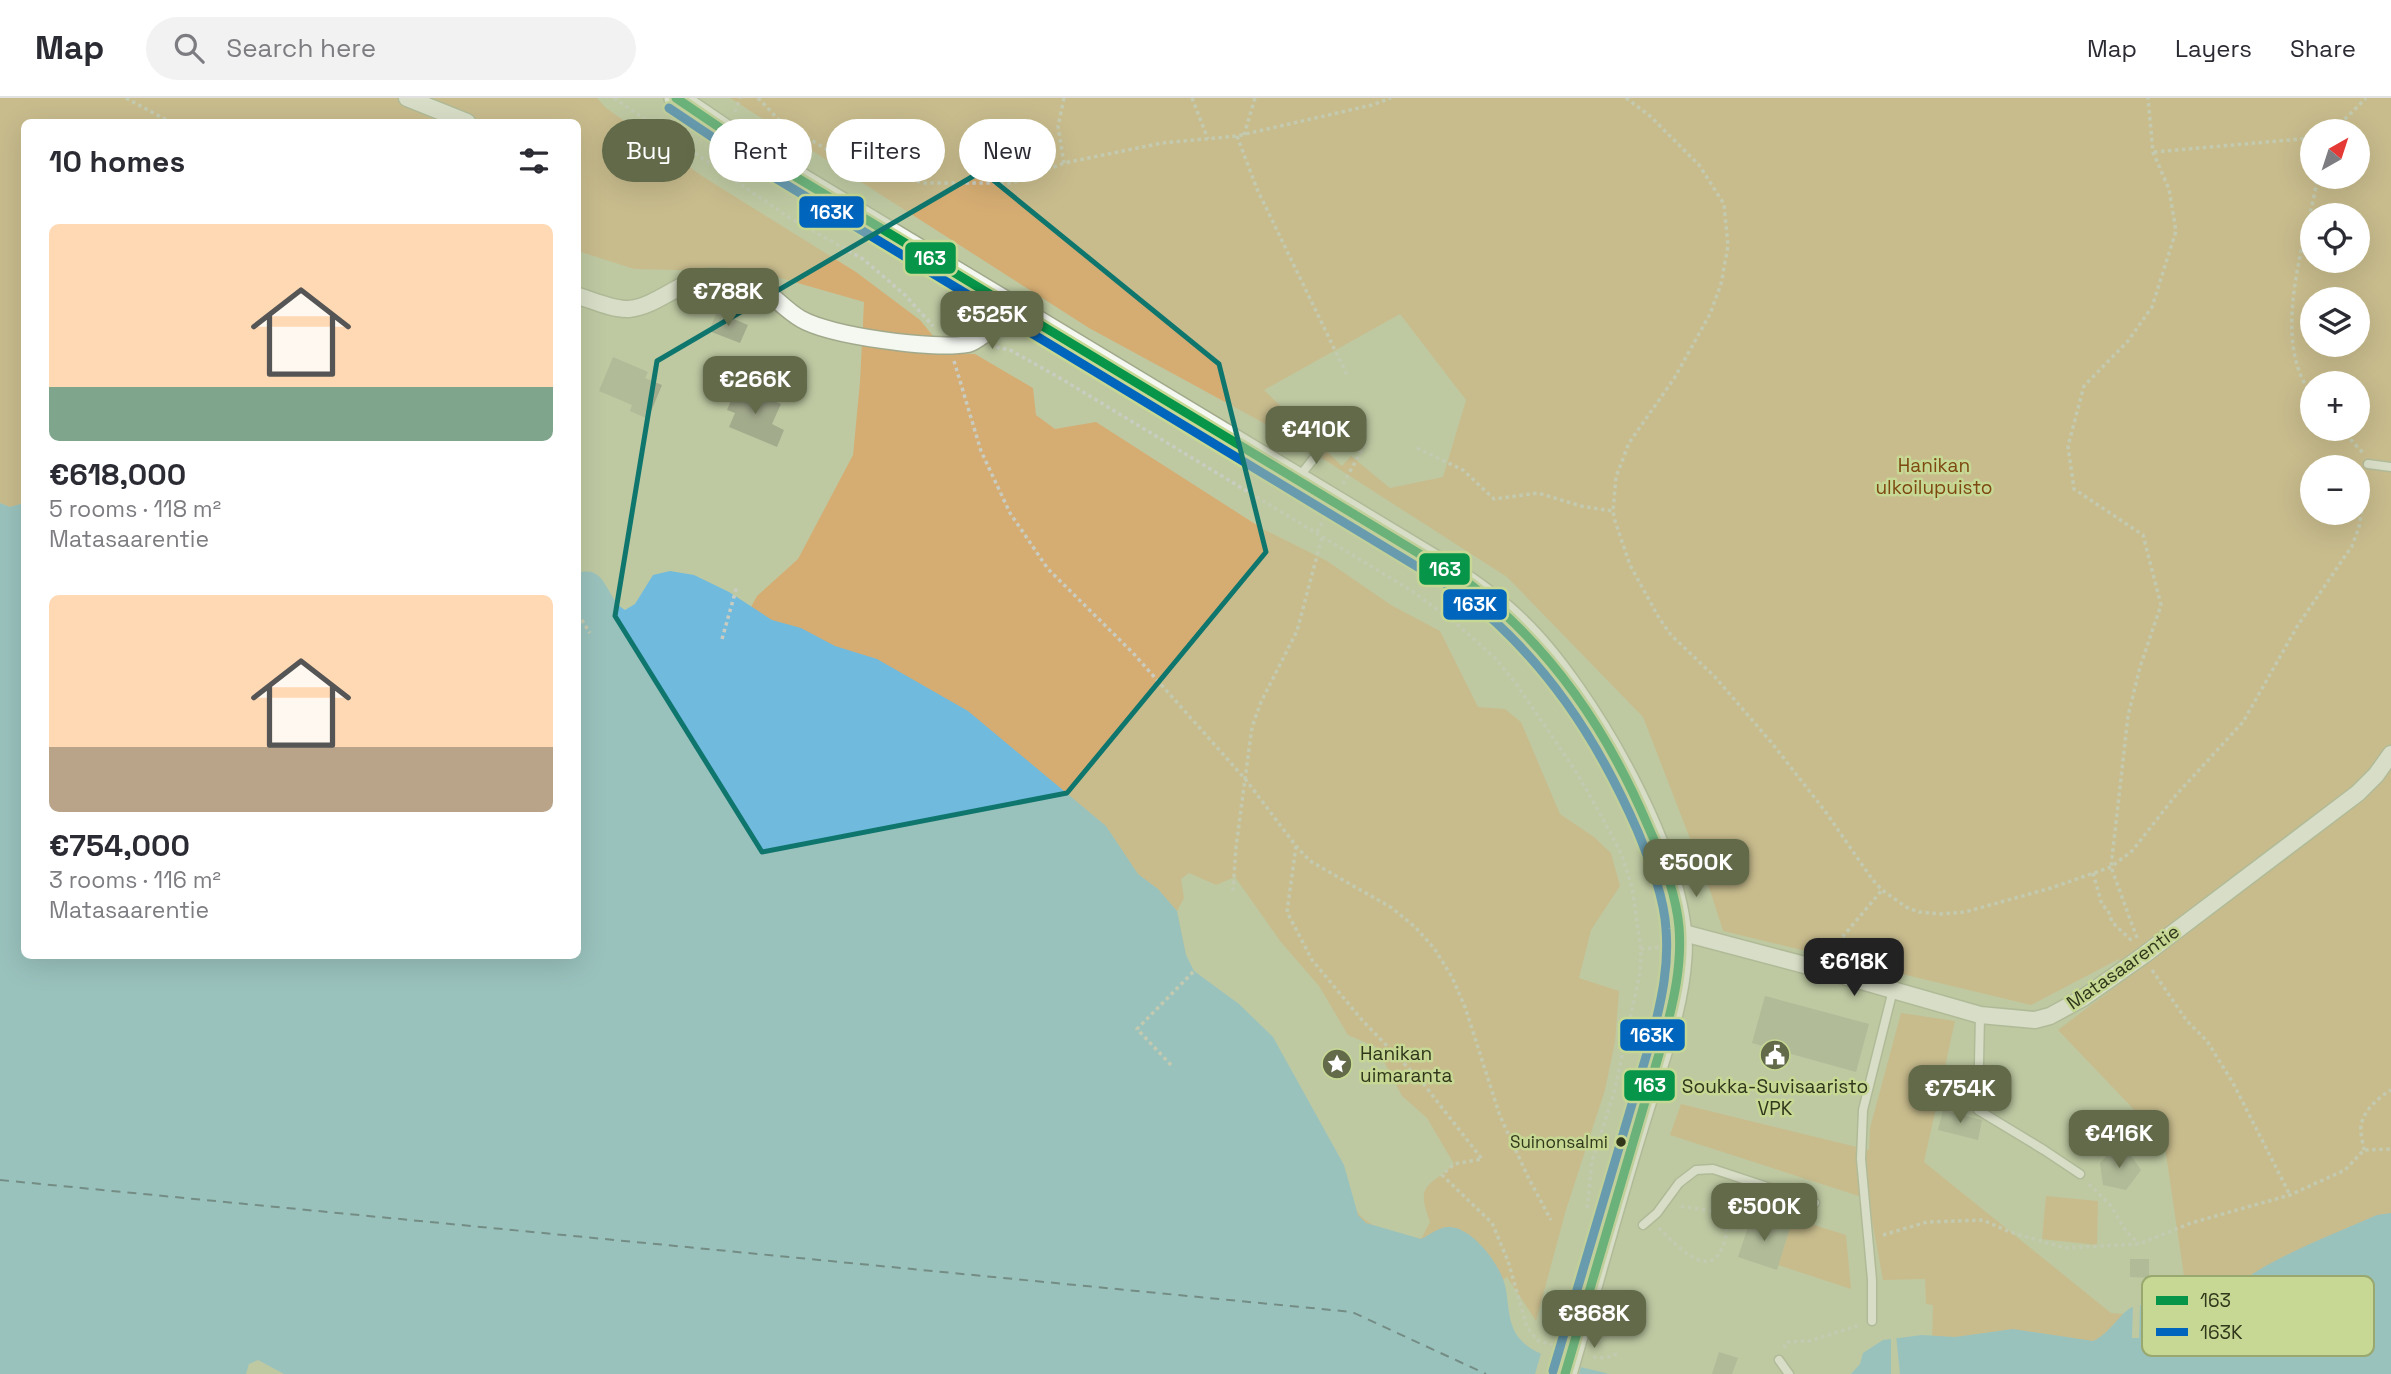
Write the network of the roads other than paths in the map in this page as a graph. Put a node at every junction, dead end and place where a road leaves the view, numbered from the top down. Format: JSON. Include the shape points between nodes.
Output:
{"nodes":[{"id":1,"x":407,"y":98,"type":"edge"},
{"id":2,"x":676,"y":98,"type":"edge"},
{"id":3,"x":460,"y":119,"type":"edge"},
{"id":4,"x":581,"y":297,"type":"edge"},
{"id":5,"x":1015,"y":309,"type":"junction"},
{"id":6,"x":1321,"y":448,"type":"dead end"},
{"id":7,"x":2370,"y":464,"type":"edge"},
{"id":8,"x":2391,"y":467,"type":"edge"},
{"id":9,"x":1297,"y":480,"type":"junction"},
{"id":10,"x":2391,"y":754,"type":"edge"},
{"id":11,"x":1680,"y":932,"type":"junction"},
{"id":12,"x":1893,"y":990,"type":"junction"},
{"id":13,"x":1980,"y":1015,"type":"junction"},
{"id":14,"x":2080,"y":1174,"type":"road end"},
{"id":15,"x":1815,"y":1203,"type":"dead end"},
{"id":16,"x":1643,"y":1225,"type":"dead end"},
{"id":17,"x":1872,"y":1321,"type":"road end"},
{"id":18,"x":1779,"y":1360,"type":"road end"},
{"id":19,"x":1565,"y":1374,"type":"edge"},
{"id":20,"x":1789,"y":1374,"type":"edge"}],
"edges":[{"from":1,"to":3,"type":"street"},
{"from":2,"to":5,"type":"street","via":[[763,158]]},
{"from":4,"to":5,"type":"street","via":[[626,309],[713,277],[747,281],[804,321],[849,335],[950,345],[971,344]]},
{"from":5,"to":9,"type":"street"},
{"from":6,"to":9,"type":"lane"},
{"from":7,"to":8,"type":"lane"},
{"from":9,"to":11,"type":"street","via":[[1471,585],[1518,624],[1557,667],[1605,740],[1655,839]]},
{"from":10,"to":13,"type":"street","name":"Matasaarentie","via":[[2358,793],[2083,998],[2035,1020]]},
{"from":11,"to":12,"type":"street","name":"Matasaarentie"},
{"from":11,"to":19,"type":"street","bridge":true,"via":[[1680,958],[1659,1056]]},
{"from":12,"to":13,"type":"street","name":"Matasaarentie"},
{"from":12,"to":17,"type":"lane","via":[[1863,1110],[1861,1159]]},
{"from":13,"to":14,"type":"lane","via":[[1978,1110]]},
{"from":15,"to":16,"type":"lane","via":[[1713,1169],[1696,1170]]},
{"from":18,"to":20,"type":"lane"}]}
